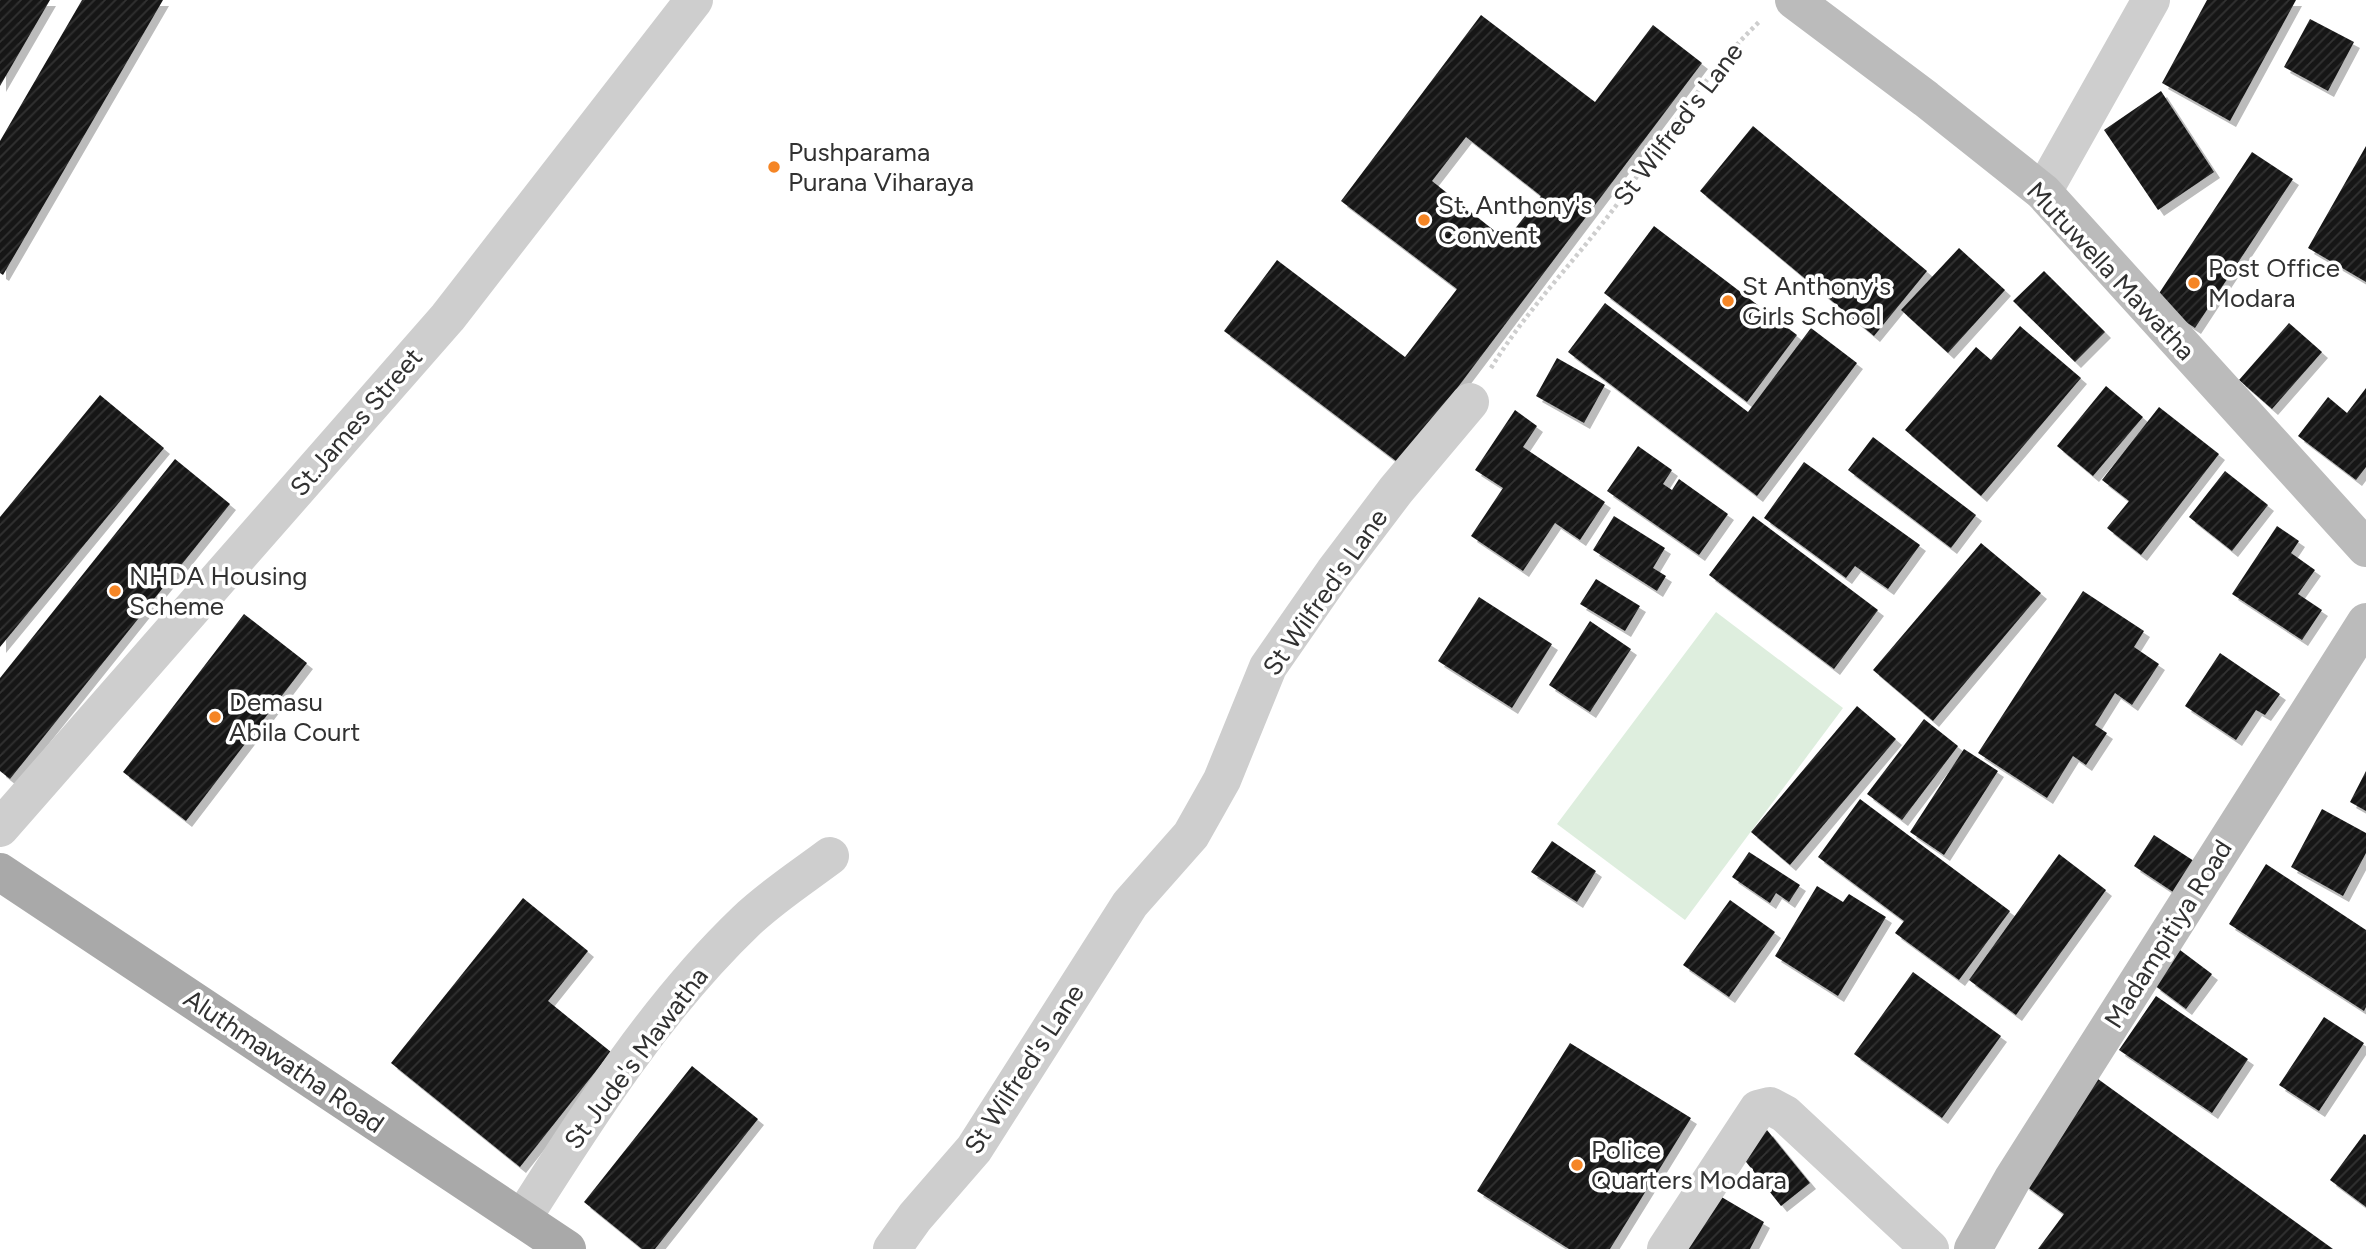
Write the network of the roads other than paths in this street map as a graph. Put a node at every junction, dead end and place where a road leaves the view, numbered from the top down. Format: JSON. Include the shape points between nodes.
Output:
{"nodes":[{"id":1,"x":694,"y":0,"type":"edge"},
{"id":2,"x":2151,"y":0,"type":"edge"},
{"id":3,"x":1779,"y":8,"type":"edge"},
{"id":4,"x":2043,"y":192,"type":"junction"},
{"id":5,"x":1470,"y":402,"type":"road end"},
{"id":6,"x":2366,"y":548,"type":"edge"},
{"id":7,"x":2366,"y":622,"type":"edge"},
{"id":8,"x":0,"y":828,"type":"edge"},
{"id":9,"x":830,"y":856,"type":"dead end"},
{"id":10,"x":0,"y":872,"type":"edge"},
{"id":11,"x":522,"y":1219,"type":"junction"},
{"id":12,"x":568,"y":1249,"type":"edge"},
{"id":13,"x":892,"y":1249,"type":"edge"},
{"id":14,"x":1666,"y":1249,"type":"edge"},
{"id":15,"x":1930,"y":1249,"type":"edge"},
{"id":16,"x":1973,"y":1249,"type":"edge"}],
"edges":[{"from":1,"to":8,"type":"street","name":"St.James Street","via":[[448,317]]},
{"from":2,"to":4,"type":"street"},
{"from":3,"to":4,"type":"street","name":"Mutuwella Mawatha","via":[[1926,99]]},
{"from":4,"to":6,"type":"street","name":"Mutuwella Mawatha"},
{"from":5,"to":13,"type":"street","name":"St Wilfred's Lane","via":[[1365,531],[1268,667],[1222,780],[1191,835],[1130,904],[974,1149]]},
{"from":7,"to":16,"type":"street","name":"Madampitiya Road"},
{"from":9,"to":11,"type":"street","name":"St Jude's Mawatha","via":[[747,920],[692,979],[635,1049]]},
{"from":10,"to":11,"type":"main road","name":"Aluthmawatha Road"},
{"from":11,"to":12,"type":"main road","name":"Aluthmawatha Road"},
{"from":14,"to":15,"type":"street","via":[[1758,1109],[1770,1106],[1785,1114]]}]}
